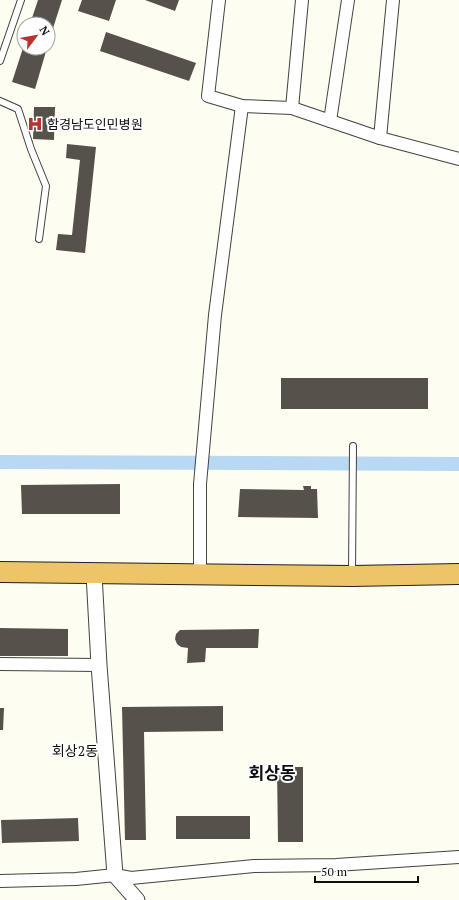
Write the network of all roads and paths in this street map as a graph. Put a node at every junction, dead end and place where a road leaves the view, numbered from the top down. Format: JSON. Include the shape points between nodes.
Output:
{"nodes":[{"id":1,"x":21,"y":0,"type":"edge"},
{"id":2,"x":219,"y":0,"type":"edge"},
{"id":3,"x":302,"y":0,"type":"edge"},
{"id":4,"x":348,"y":0,"type":"edge"},
{"id":5,"x":394,"y":0,"type":"edge"},
{"id":6,"x":0,"y":61,"type":"edge"},
{"id":7,"x":0,"y":101,"type":"edge"},
{"id":8,"x":242,"y":106,"type":"junction"},
{"id":9,"x":292,"y":108,"type":"junction"},
{"id":10,"x":330,"y":121,"type":"junction"},
{"id":11,"x":380,"y":138,"type":"junction"},
{"id":12,"x":459,"y":158,"type":"edge"},
{"id":13,"x":39,"y":239,"type":"dead end"},
{"id":14,"x":353,"y":446,"type":"dead end"},
{"id":15,"x":0,"y":572,"type":"edge"},
{"id":16,"x":94,"y":574,"type":"junction"},
{"id":17,"x":459,"y":574,"type":"edge"},
{"id":18,"x":200,"y":575,"type":"junction"},
{"id":19,"x":352,"y":576,"type":"junction"},
{"id":20,"x":0,"y":664,"type":"edge"},
{"id":21,"x":99,"y":665,"type":"junction"},
{"id":22,"x":459,"y":857,"type":"edge"},
{"id":23,"x":115,"y":875,"type":"junction"},
{"id":24,"x":0,"y":881,"type":"edge"},
{"id":25,"x":137,"y":900,"type":"edge"}],
"edges":[{"from":1,"to":6,"type":"lane"},
{"from":2,"to":8,"type":"street","via":[[208,96]]},
{"from":3,"to":9,"type":"street"},
{"from":4,"to":10,"type":"street"},
{"from":5,"to":11,"type":"street"},
{"from":7,"to":13,"type":"lane","via":[[18,109],[46,186]]},
{"from":8,"to":9,"type":"street"},
{"from":8,"to":18,"type":"street","via":[[215,315],[203,445],[200,484]]},
{"from":9,"to":10,"type":"street"},
{"from":10,"to":11,"type":"street"},
{"from":11,"to":12,"type":"street"},
{"from":14,"to":19,"type":"lane"},
{"from":15,"to":16,"type":"highway"},
{"from":16,"to":18,"type":"highway"},
{"from":16,"to":21,"type":"street"},
{"from":17,"to":19,"type":"highway"},
{"from":18,"to":19,"type":"highway"},
{"from":20,"to":21,"type":"street"},
{"from":21,"to":23,"type":"street"},
{"from":22,"to":23,"type":"street","via":[[336,865],[254,866],[131,878]]},
{"from":23,"to":24,"type":"street"},
{"from":23,"to":25,"type":"street"}]}
